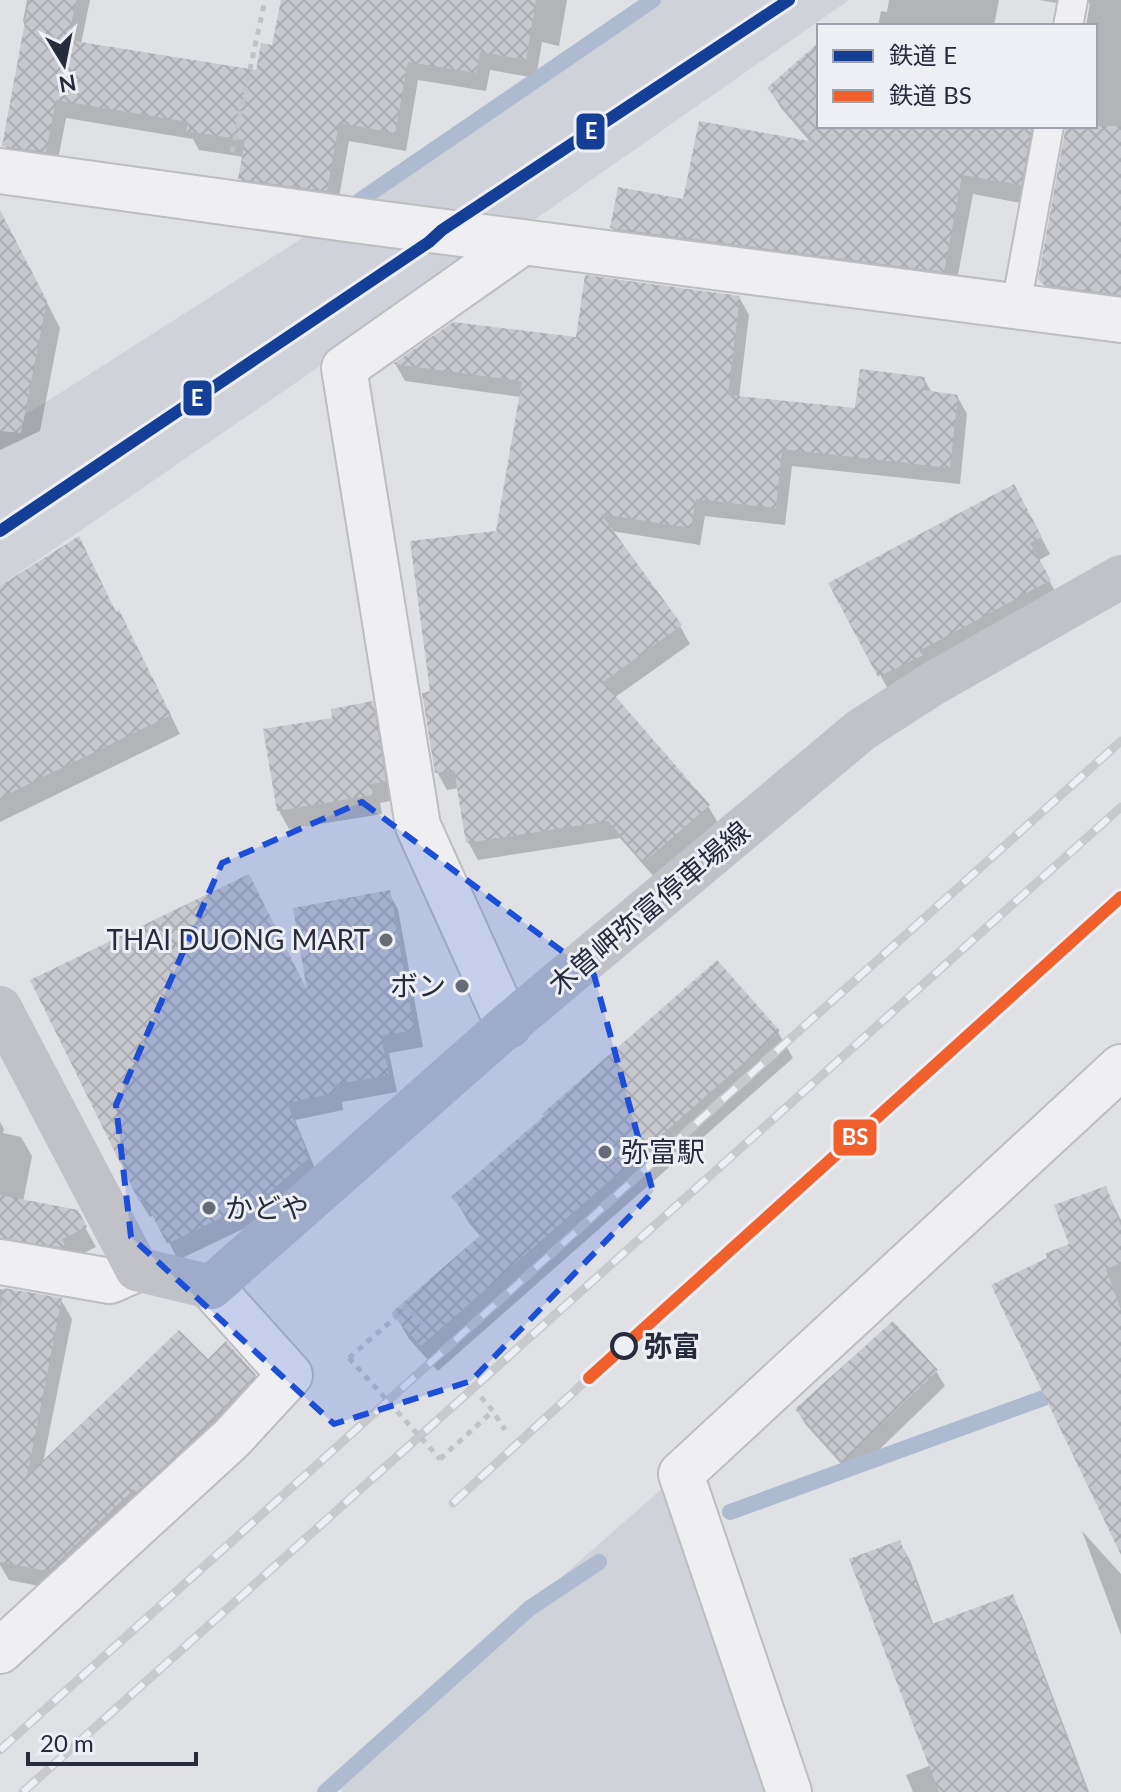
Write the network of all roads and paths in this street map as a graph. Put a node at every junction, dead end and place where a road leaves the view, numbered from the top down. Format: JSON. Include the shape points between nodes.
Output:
{"nodes":[{"id":1,"x":265,"y":0,"type":"edge"},
{"id":2,"x":1073,"y":0,"type":"edge"},
{"id":3,"x":1068,"y":24,"type":"edge"},
{"id":4,"x":1049,"y":128,"type":"edge"},
{"id":5,"x":0,"y":171,"type":"edge"},
{"id":6,"x":222,"y":201,"type":"junction"},
{"id":7,"x":523,"y":242,"type":"junction"},
{"id":8,"x":1016,"y":306,"type":"junction"},
{"id":9,"x":1121,"y":320,"type":"edge"},
{"id":10,"x":1121,"y":577,"type":"edge"},
{"id":11,"x":0,"y":1008,"type":"edge"},
{"id":12,"x":508,"y":1025,"type":"junction"},
{"id":13,"x":1121,"y":1067,"type":"edge"},
{"id":14,"x":0,"y":1262,"type":"edge"},
{"id":15,"x":137,"y":1269,"type":"junction"},
{"id":16,"x":211,"y":1287,"type":"junction"},
{"id":17,"x":428,"y":1330,"type":"dead end"},
{"id":18,"x":481,"y":1397,"type":"dead end"},
{"id":19,"x":493,"y":1411,"type":"junction"},
{"id":20,"x":505,"y":1430,"type":"dead end"},
{"id":21,"x":0,"y":1651,"type":"edge"},
{"id":22,"x":789,"y":1792,"type":"edge"}],
"edges":[{"from":1,"to":6,"type":"path"},
{"from":2,"to":3,"type":"lane"},
{"from":4,"to":8,"type":"lane"},
{"from":5,"to":6,"type":"street"},
{"from":6,"to":7,"type":"street"},
{"from":7,"to":8,"type":"street"},
{"from":7,"to":12,"type":"street","via":[[344,368],[418,826]]},
{"from":8,"to":9,"type":"street"},
{"from":10,"to":12,"type":"main road","name":"木曽岬弥富停車場線","via":[[861,730]]},
{"from":11,"to":15,"type":"main road"},
{"from":12,"to":16,"type":"main road","name":"木曽岬弥富停車場線"},
{"from":13,"to":22,"type":"street","via":[[681,1474]]},
{"from":14,"to":15,"type":"street","via":[[110,1281]]},
{"from":15,"to":16,"type":"main road"},
{"from":16,"to":21,"type":"street","via":[[290,1375],[232,1438]]},
{"from":17,"to":19,"type":"path","bridge":true,"via":[[407,1307],[349,1358],[440,1459]]},
{"from":18,"to":19,"type":"path"},
{"from":19,"to":20,"type":"path"}]}
